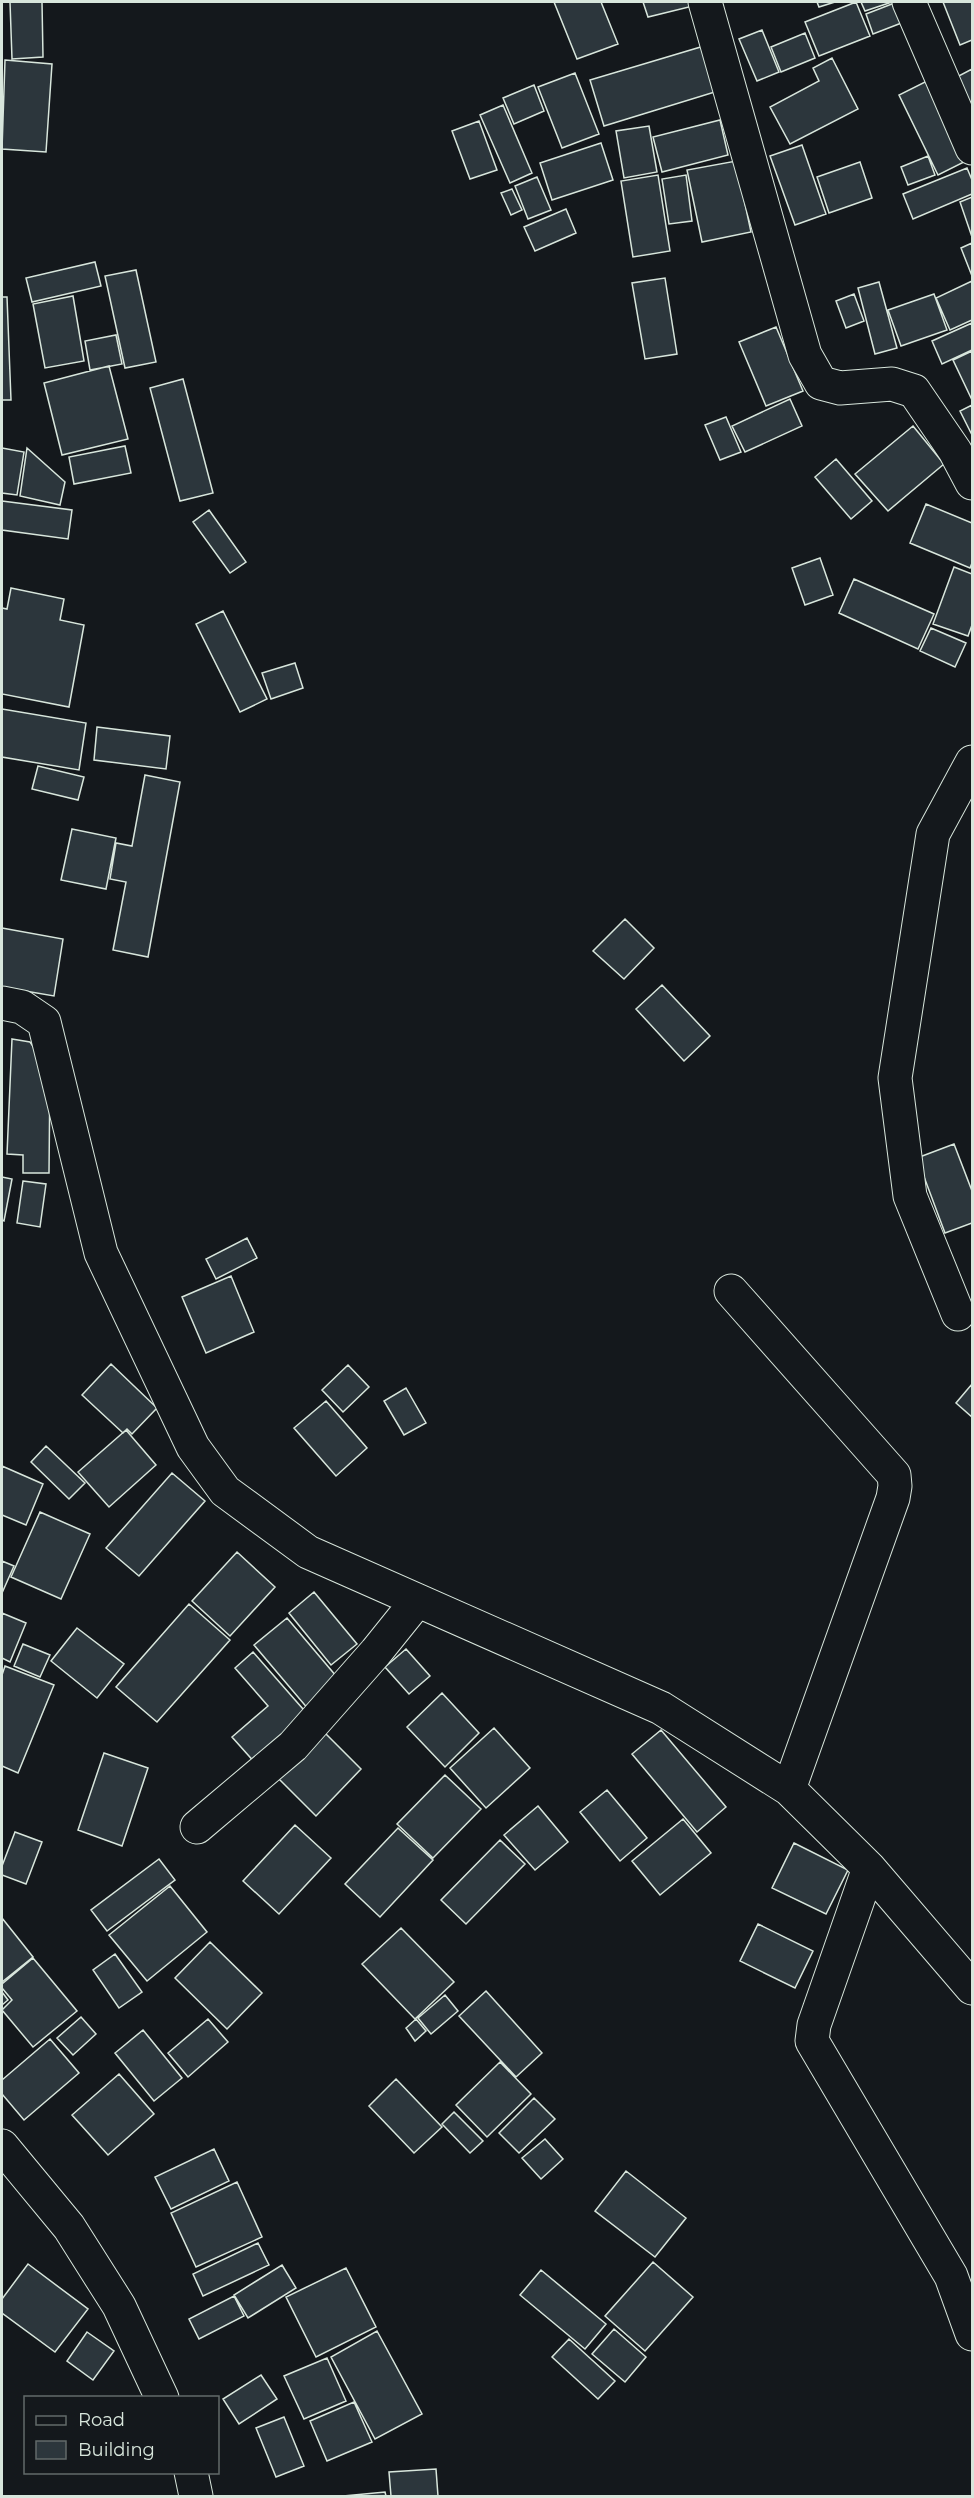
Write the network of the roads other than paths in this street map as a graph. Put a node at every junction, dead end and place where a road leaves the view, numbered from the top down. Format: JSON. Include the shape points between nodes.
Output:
{"nodes":[{"id":1,"x":705,"y":2,"type":"edge"},
{"id":2,"x":909,"y":2,"type":"edge"},
{"id":3,"x":972,"y":148,"type":"edge"},
{"id":4,"x":972,"y":483,"type":"edge"},
{"id":5,"x":972,"y":762,"type":"edge"},
{"id":6,"x":2,"y":1003,"type":"edge"},
{"id":7,"x":731,"y":1291,"type":"dead end"},
{"id":8,"x":958,"y":1314,"type":"dead end"},
{"id":9,"x":417,"y":1601,"type":"junction"},
{"id":10,"x":789,"y":1789,"type":"junction"},
{"id":11,"x":197,"y":1827,"type":"dead end"},
{"id":12,"x":869,"y":1868,"type":"junction"},
{"id":13,"x":972,"y":1988,"type":"edge"},
{"id":14,"x":2,"y":2146,"type":"edge"},
{"id":15,"x":972,"y":2334,"type":"edge"},
{"id":16,"x":162,"y":2396,"type":"edge"},
{"id":17,"x":191,"y":2474,"type":"edge"},
{"id":18,"x":195,"y":2496,"type":"edge"}],
"edges":[{"from":1,"to":4,"type":"street","via":[[805,355],[821,383],[840,388],[892,384],[914,391],[955,450]]},
{"from":2,"to":3,"type":"street"},
{"from":5,"to":8,"type":"street","via":[[933,834],[895,1078],[910,1196]]},
{"from":6,"to":9,"type":"street","via":[[22,1007],[44,1022],[101,1252],[193,1447],[225,1491],[308,1552]]},
{"from":7,"to":10,"type":"street","via":[[894,1475],[896,1486]]},
{"from":9,"to":10,"type":"street","via":[[661,1708]]},
{"from":9,"to":11,"type":"street","via":[[293,1746]]},
{"from":10,"to":12,"type":"street"},
{"from":12,"to":13,"type":"street"},
{"from":12,"to":15,"type":"street","via":[[814,2025],[812,2041],[947,2267]]},
{"from":14,"to":16,"type":"street","via":[[69,2228],[119,2306]]},
{"from":17,"to":18,"type":"street"}]}
